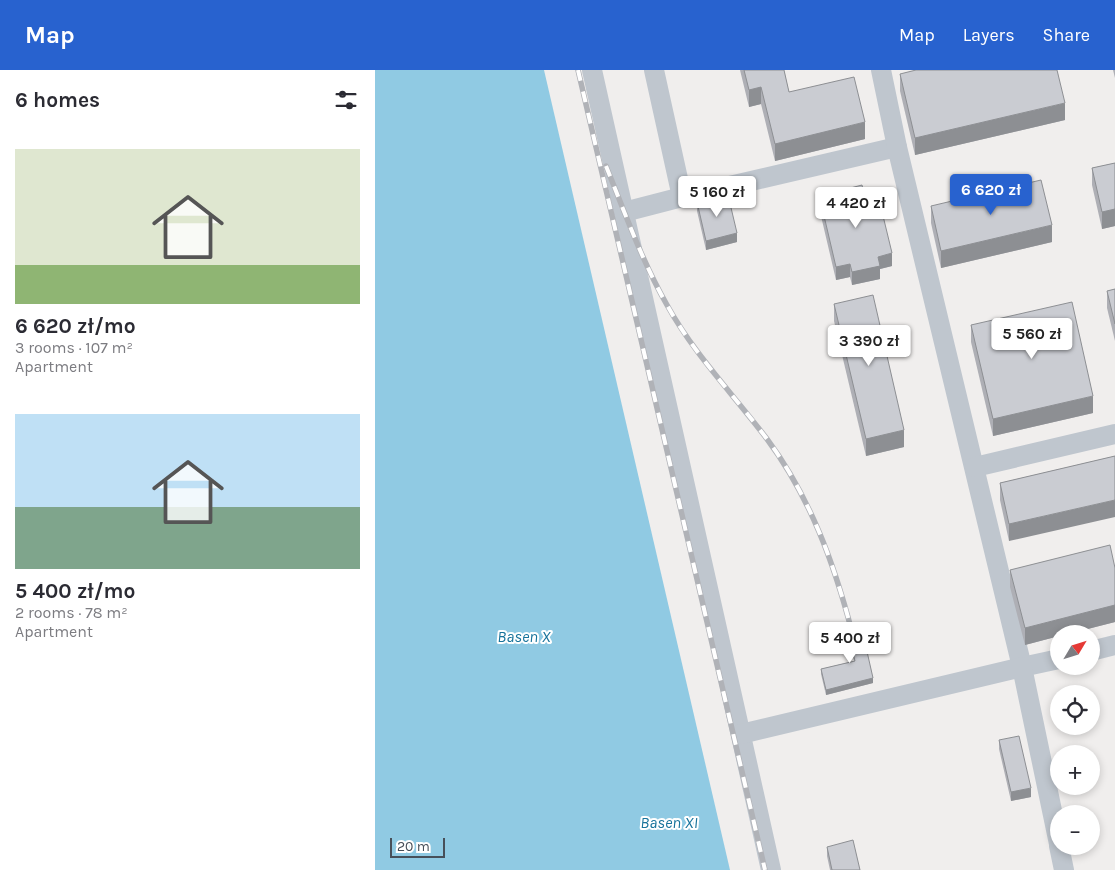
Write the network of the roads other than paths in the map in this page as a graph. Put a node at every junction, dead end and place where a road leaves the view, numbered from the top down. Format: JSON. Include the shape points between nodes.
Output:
{"nodes":[{"id":1,"x":592,"y":70,"type":"edge"},
{"id":2,"x":654,"y":70,"type":"edge"},
{"id":3,"x":881,"y":70,"type":"edge"},
{"id":4,"x":897,"y":147,"type":"junction"},
{"id":5,"x":683,"y":197,"type":"junction"},
{"id":6,"x":624,"y":212,"type":"junction"},
{"id":7,"x":1115,"y":434,"type":"edge"},
{"id":8,"x":975,"y":467,"type":"junction"},
{"id":9,"x":1115,"y":645,"type":"edge"},
{"id":10,"x":1100,"y":649,"type":"edge"},
{"id":11,"x":1050,"y":661,"type":"edge"},
{"id":12,"x":1022,"y":667,"type":"junction"},
{"id":13,"x":741,"y":734,"type":"junction"},
{"id":14,"x":1051,"y":805,"type":"edge"},
{"id":15,"x":1061,"y":855,"type":"edge"},
{"id":16,"x":771,"y":870,"type":"edge"},
{"id":17,"x":1064,"y":870,"type":"edge"}],
"edges":[{"from":1,"to":6,"type":"lane"},
{"from":2,"to":5,"type":"lane"},
{"from":3,"to":4,"type":"lane"},
{"from":4,"to":5,"type":"lane"},
{"from":4,"to":8,"type":"lane"},
{"from":5,"to":6,"type":"lane"},
{"from":6,"to":13,"type":"lane"},
{"from":7,"to":8,"type":"lane"},
{"from":8,"to":12,"type":"lane"},
{"from":9,"to":10,"type":"lane"},
{"from":11,"to":12,"type":"lane"},
{"from":12,"to":13,"type":"lane"},
{"from":12,"to":14,"type":"lane"},
{"from":13,"to":16,"type":"lane"},
{"from":15,"to":17,"type":"lane"}]}
